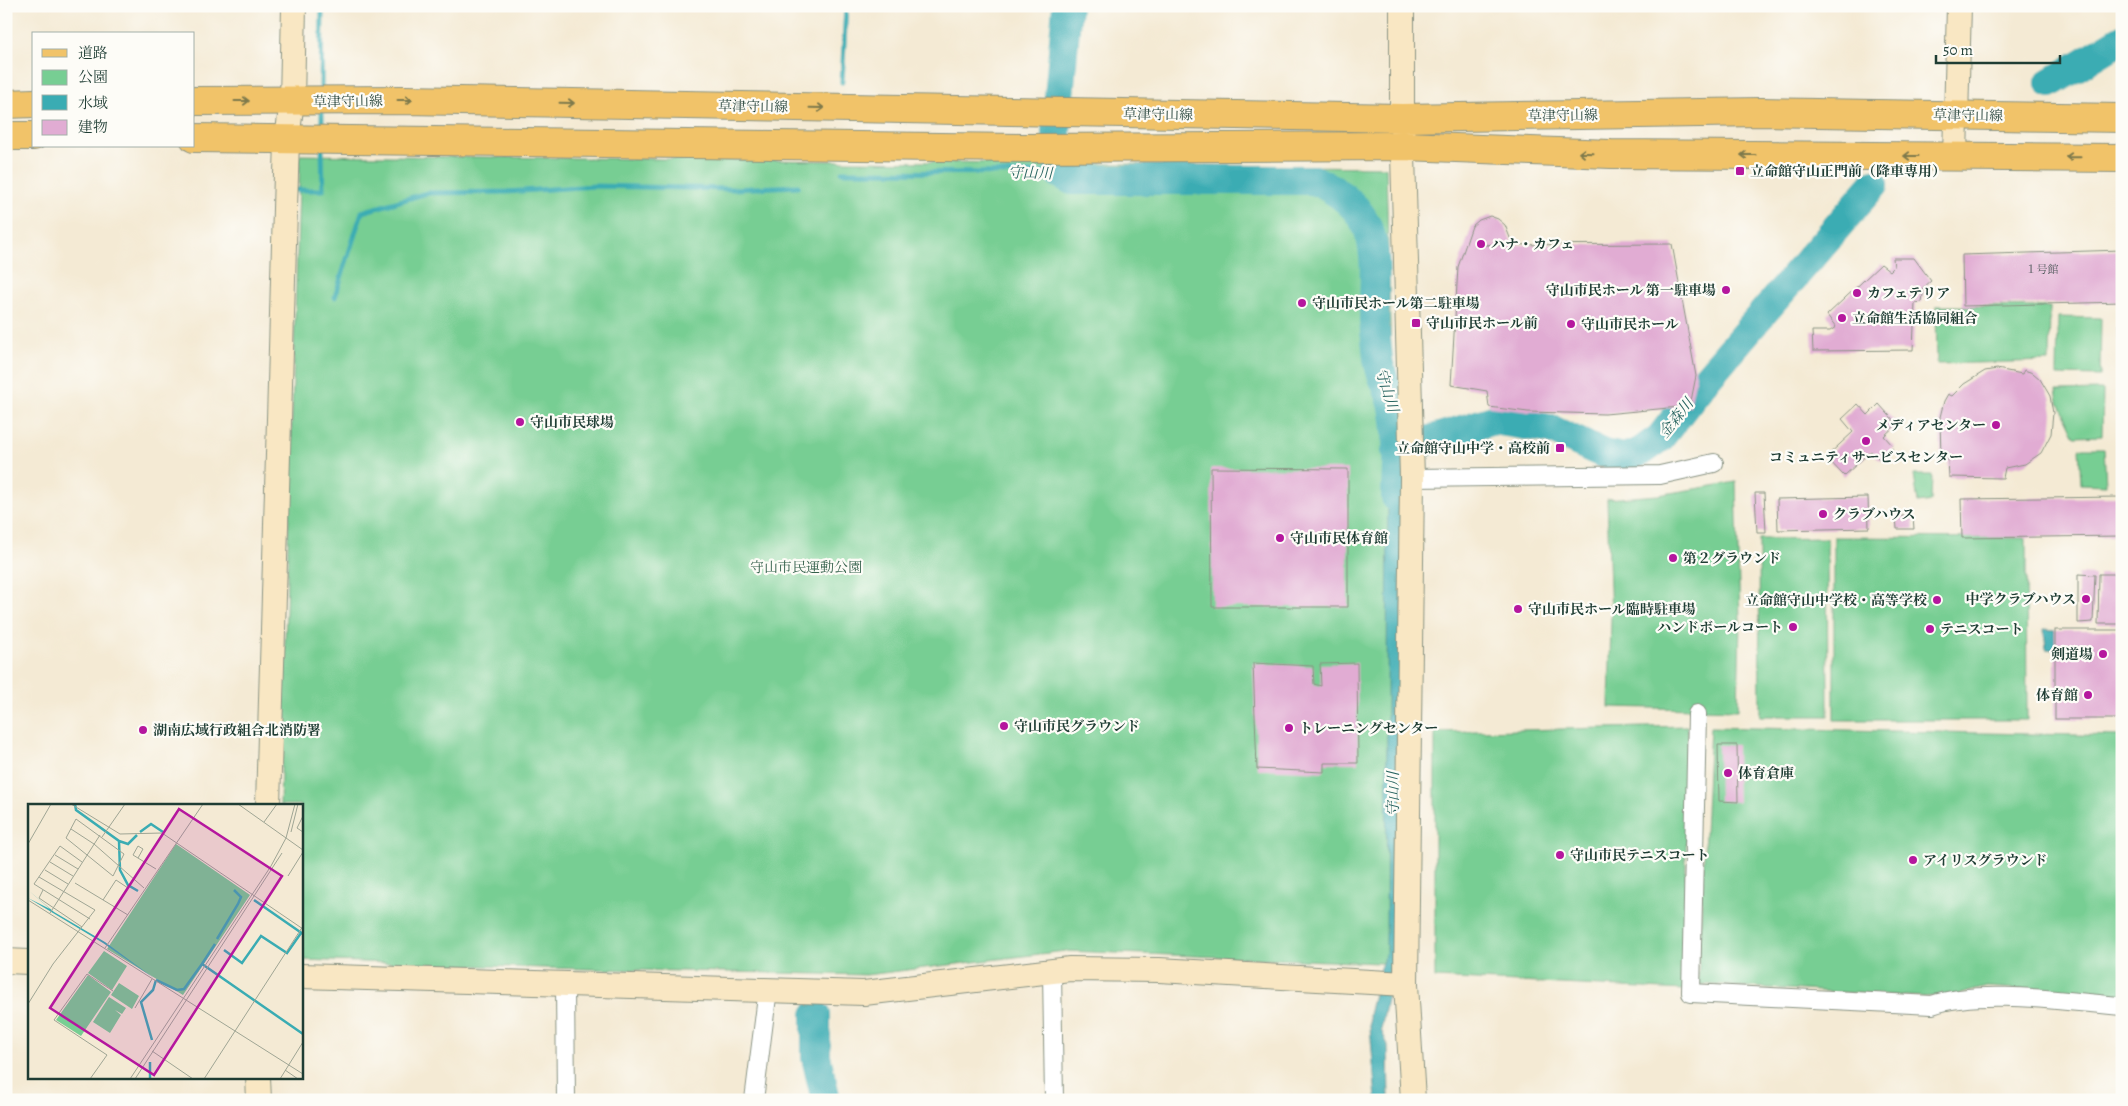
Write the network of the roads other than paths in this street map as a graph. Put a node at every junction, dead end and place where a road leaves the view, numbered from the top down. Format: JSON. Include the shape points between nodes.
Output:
{"nodes":[{"id":1,"x":294,"y":6,"type":"edge"},
{"id":2,"x":1402,"y":6,"type":"edge"},
{"id":3,"x":1959,"y":6,"type":"edge"},
{"id":4,"x":195,"y":101,"type":"edge"},
{"id":5,"x":292,"y":101,"type":"junction"},
{"id":6,"x":32,"y":103,"type":"edge"},
{"id":7,"x":6,"y":104,"type":"edge"},
{"id":8,"x":1957,"y":115,"type":"junction"},
{"id":9,"x":1402,"y":118,"type":"junction"},
{"id":10,"x":2122,"y":118,"type":"edge"},
{"id":11,"x":6,"y":136,"type":"edge"},
{"id":12,"x":32,"y":136,"type":"edge"},
{"id":13,"x":195,"y":138,"type":"edge"},
{"id":14,"x":287,"y":139,"type":"junction"},
{"id":15,"x":1405,"y":146,"type":"junction"},
{"id":16,"x":1955,"y":156,"type":"junction"},
{"id":17,"x":2122,"y":158,"type":"edge"},
{"id":18,"x":1714,"y":463,"type":"dead end"},
{"id":19,"x":1411,"y":470,"type":"junction"},
{"id":20,"x":1697,"y":714,"type":"dead end"},
{"id":21,"x":268,"y":804,"type":"edge"},
{"id":22,"x":6,"y":961,"type":"edge"},
{"id":23,"x":28,"y":962,"type":"edge"},
{"id":24,"x":1052,"y":972,"type":"junction"},
{"id":25,"x":302,"y":976,"type":"edge"},
{"id":26,"x":565,"y":984,"type":"junction"},
{"id":27,"x":1406,"y":984,"type":"junction"},
{"id":28,"x":768,"y":989,"type":"junction"},
{"id":29,"x":2122,"y":1006,"type":"edge"},
{"id":30,"x":258,"y":1078,"type":"edge"},
{"id":31,"x":259,"y":1100,"type":"edge"},
{"id":32,"x":566,"y":1100,"type":"edge"},
{"id":33,"x":754,"y":1100,"type":"edge"},
{"id":34,"x":1054,"y":1100,"type":"edge"},
{"id":35,"x":1414,"y":1100,"type":"edge"}],
"edges":[{"from":1,"to":5,"type":"street"},
{"from":2,"to":9,"type":"street"},
{"from":3,"to":8,"type":"street"},
{"from":4,"to":5,"type":"main road","name":"草津守山線","one_way":true},
{"from":5,"to":9,"type":"main road","name":"草津守山線","one_way":true,"via":[[405,100]]},
{"from":5,"to":14,"type":"street"},
{"from":6,"to":7,"type":"main road"},
{"from":8,"to":9,"type":"main road","name":"草津守山線","via":[[1761,112]]},
{"from":8,"to":10,"type":"main road","name":"草津守山線"},
{"from":8,"to":16,"type":"street"},
{"from":9,"to":15,"type":"street"},
{"from":11,"to":12,"type":"main road"},
{"from":13,"to":14,"type":"main road"},
{"from":14,"to":15,"type":"main road","via":[[1022,148]]},
{"from":14,"to":21,"type":"street"},
{"from":16,"to":15,"type":"main road","one_way":true,"via":[[1612,154]]},
{"from":15,"to":19,"type":"street"},
{"from":17,"to":16,"type":"main road","one_way":true},
{"from":18,"to":19,"type":"street","via":[[1660,475]]},
{"from":19,"to":27,"type":"street"},
{"from":20,"to":29,"type":"street","via":[[1691,993],[1932,1005],[1984,996]]},
{"from":22,"to":23,"type":"street"},
{"from":24,"to":27,"type":"street","via":[[1159,970]]},
{"from":24,"to":28,"type":"street","via":[[864,993]]},
{"from":24,"to":34,"type":"street"},
{"from":25,"to":26,"type":"street"},
{"from":26,"to":28,"type":"street"},
{"from":26,"to":32,"type":"street"},
{"from":27,"to":35,"type":"street"},
{"from":28,"to":33,"type":"street"},
{"from":30,"to":31,"type":"street"}]}
